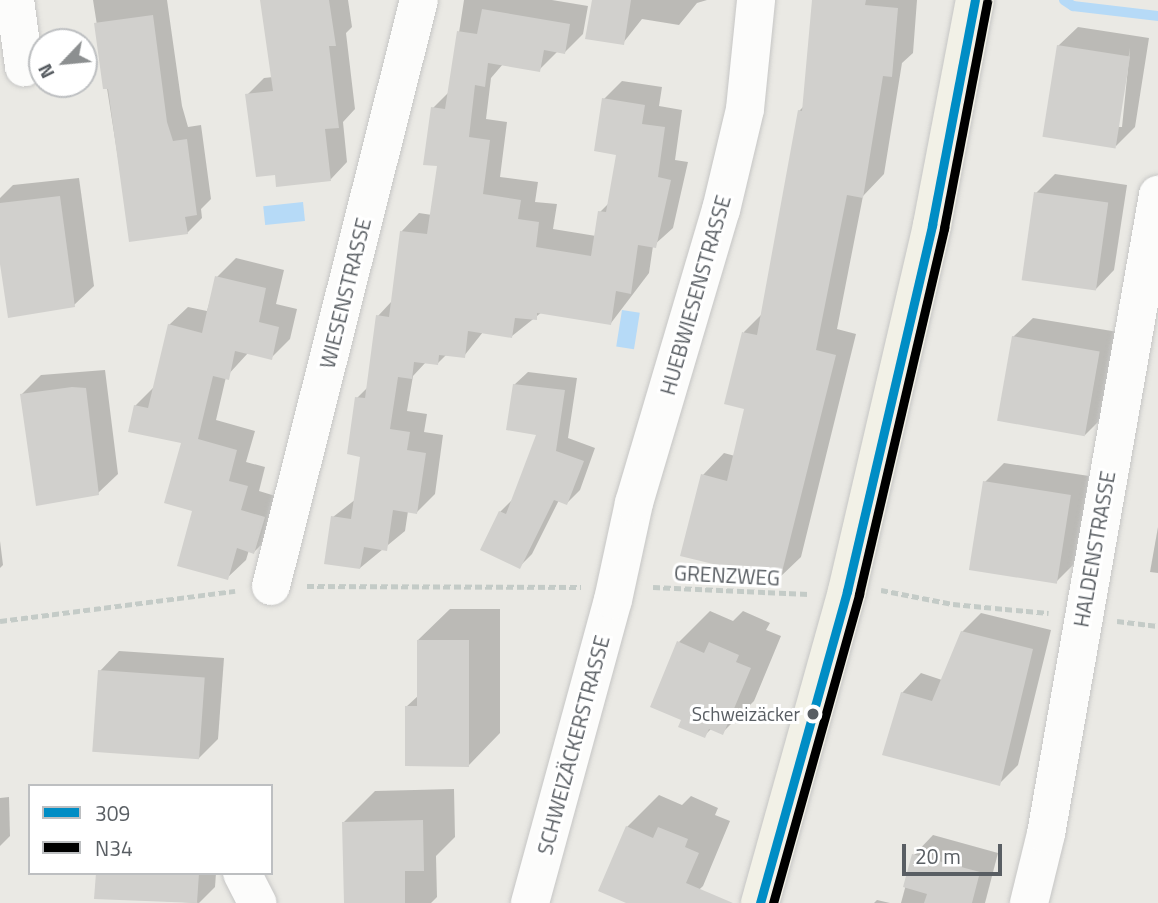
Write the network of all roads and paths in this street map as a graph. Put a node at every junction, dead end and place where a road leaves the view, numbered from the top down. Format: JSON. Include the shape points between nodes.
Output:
{"nodes":[{"id":1,"x":15,"y":0,"type":"edge"},
{"id":2,"x":419,"y":0,"type":"edge"},
{"id":3,"x":756,"y":0,"type":"edge"},
{"id":4,"x":975,"y":0,"type":"edge"},
{"id":5,"x":24,"y":67,"type":"dead end"},
{"id":6,"x":1158,"y":195,"type":"edge"},
{"id":7,"x":271,"y":586,"type":"dead end"},
{"id":8,"x":629,"y":586,"type":"junction"},
{"id":9,"x":881,"y":590,"type":"dead end"},
{"id":10,"x":811,"y":594,"type":"dead end"},
{"id":11,"x":1021,"y":611,"type":"dead end"},
{"id":12,"x":243,"y":875,"type":"edge"},
{"id":13,"x":257,"y":903,"type":"edge"},
{"id":14,"x":530,"y":903,"type":"edge"},
{"id":15,"x":760,"y":903,"type":"edge"},
{"id":16,"x":1029,"y":903,"type":"edge"}],
"edges":[{"from":1,"to":5,"type":"street"},
{"from":2,"to":7,"type":"street","name":"WIESENSTRASSE"},
{"from":3,"to":8,"type":"street","name":"HUEBWIESENSTRASSE","via":[[745,108],[721,210],[634,503]]},
{"from":4,"to":15,"type":"main road","via":[[932,225],[847,592]]},
{"from":6,"to":16,"type":"street","name":"HALDENSTRASSE","via":[[1046,834]]},
{"from":8,"to":10,"type":"path","name":"GRENZWEG"},
{"from":8,"to":14,"type":"street","name":"SCHWEIZÄCKERSTRASSE"},
{"from":9,"to":11,"type":"path"},
{"from":12,"to":13,"type":"street"}]}
